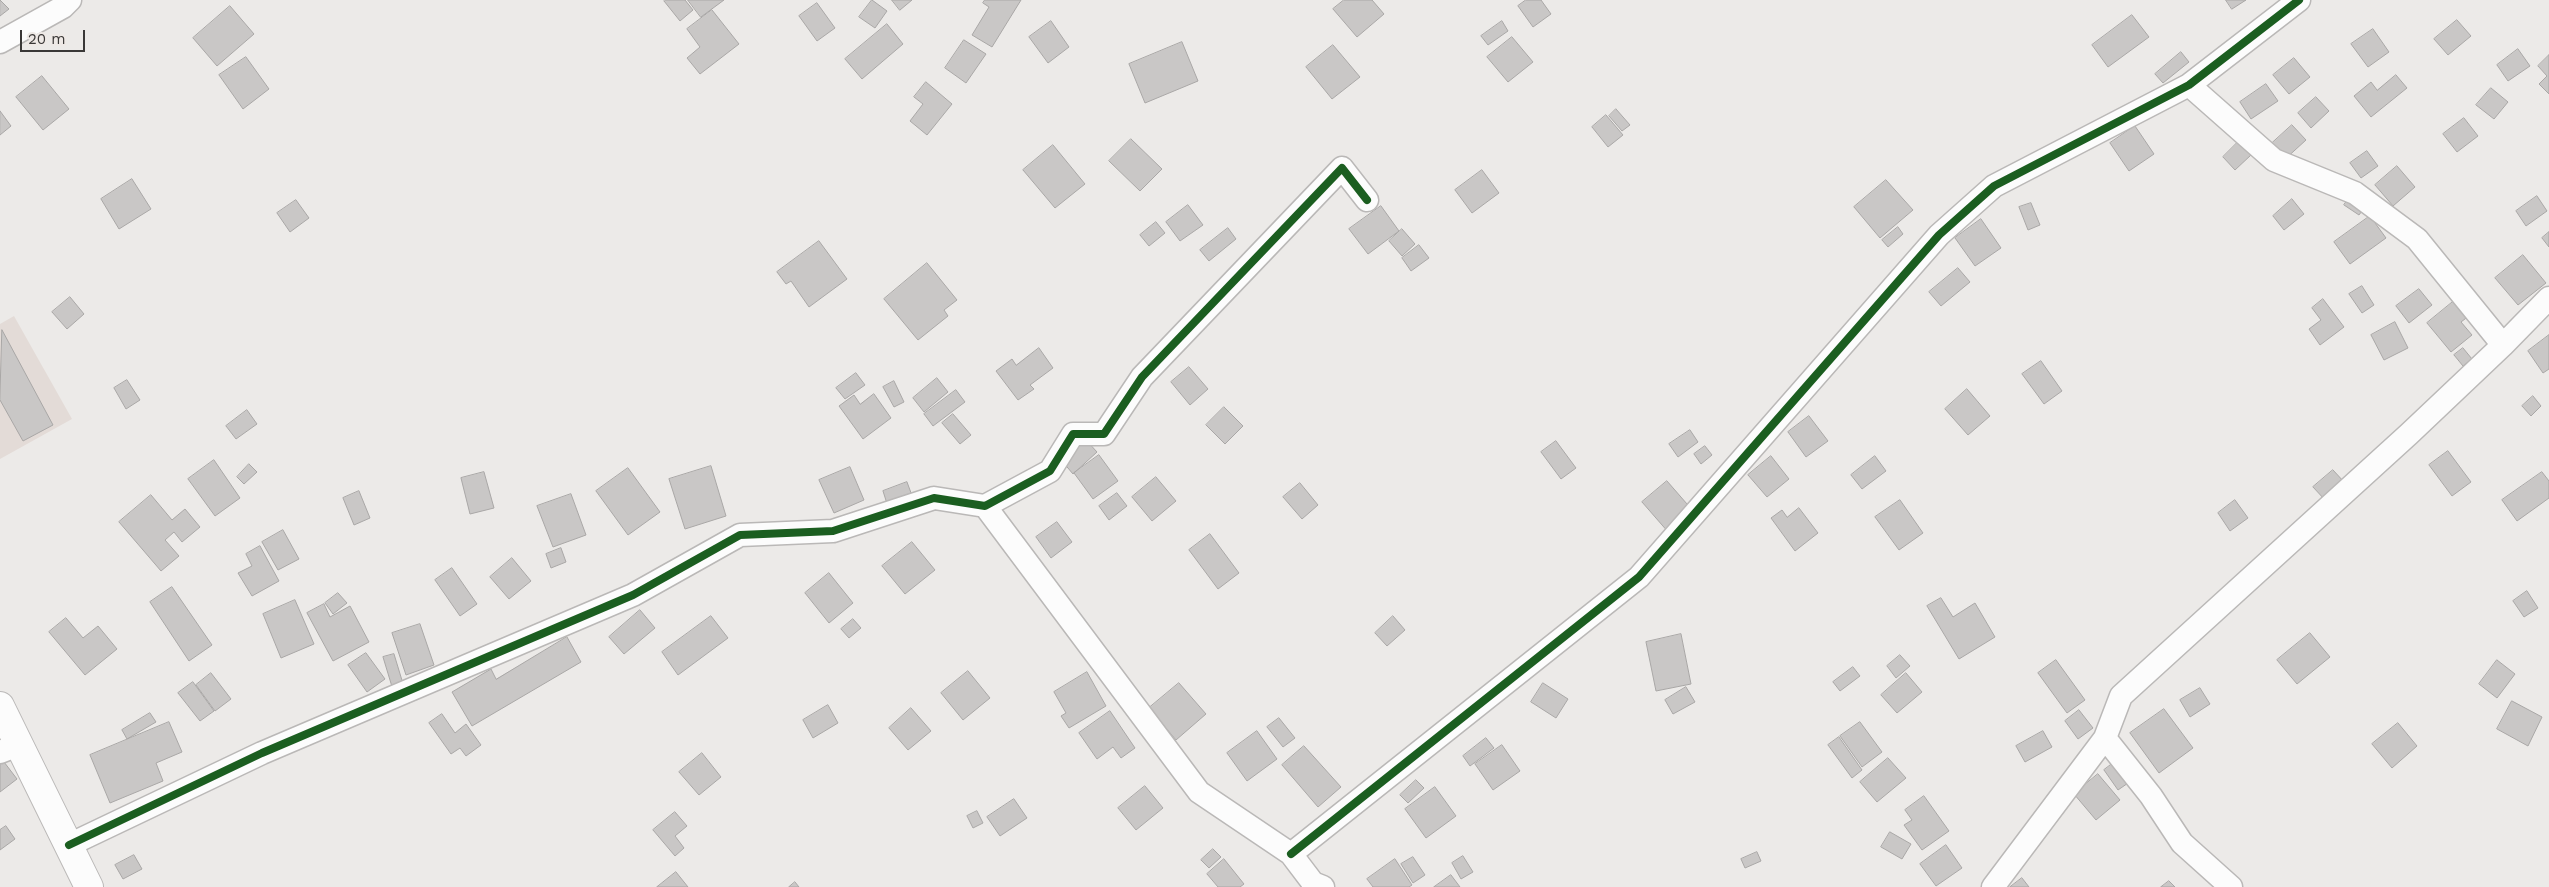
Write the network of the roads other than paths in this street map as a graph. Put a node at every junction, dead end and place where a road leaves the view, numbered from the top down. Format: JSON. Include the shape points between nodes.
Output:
{"nodes":[{"id":1,"x":70,"y":0,"type":"edge"},
{"id":2,"x":2299,"y":0,"type":"edge"},
{"id":3,"x":0,"y":42,"type":"edge"},
{"id":4,"x":2189,"y":86,"type":"junction"},
{"id":5,"x":1367,"y":200,"type":"dead end"},
{"id":6,"x":2549,"y":298,"type":"edge"},
{"id":7,"x":2503,"y":345,"type":"junction"},
{"id":8,"x":986,"y":506,"type":"junction"},
{"id":9,"x":0,"y":706,"type":"edge"},
{"id":10,"x":2105,"y":738,"type":"junction"},
{"id":11,"x":9,"y":749,"type":"edge"},
{"id":12,"x":69,"y":845,"type":"junction"},
{"id":13,"x":1291,"y":854,"type":"junction"},
{"id":14,"x":89,"y":887,"type":"edge"},
{"id":15,"x":1324,"y":887,"type":"edge"},
{"id":16,"x":1993,"y":887,"type":"edge"},
{"id":17,"x":2231,"y":887,"type":"edge"}],
"edges":[{"from":1,"to":3,"type":"street"},
{"from":2,"to":4,"type":"street"},
{"from":4,"to":7,"type":"street","via":[[2274,160],[2355,193],[2417,239]]},
{"from":4,"to":13,"type":"street","via":[[1994,186],[1939,236],[1639,577]]},
{"from":5,"to":8,"type":"street","via":[[1342,168],[1142,377],[1104,434],[1073,434],[1050,471]]},
{"from":6,"to":7,"type":"street"},
{"from":7,"to":10,"type":"street","via":[[2121,696]]},
{"from":8,"to":12,"type":"street","via":[[934,498],[833,532],[740,535],[633,595],[262,753]]},
{"from":8,"to":13,"type":"street","via":[[1199,792]]},
{"from":9,"to":11,"type":"main road"},
{"from":10,"to":16,"type":"street"},
{"from":10,"to":17,"type":"street","via":[[2151,796],[2182,843]]},
{"from":11,"to":12,"type":"main road"},
{"from":12,"to":14,"type":"main road"},
{"from":13,"to":15,"type":"street","via":[[1313,883]]}]}
